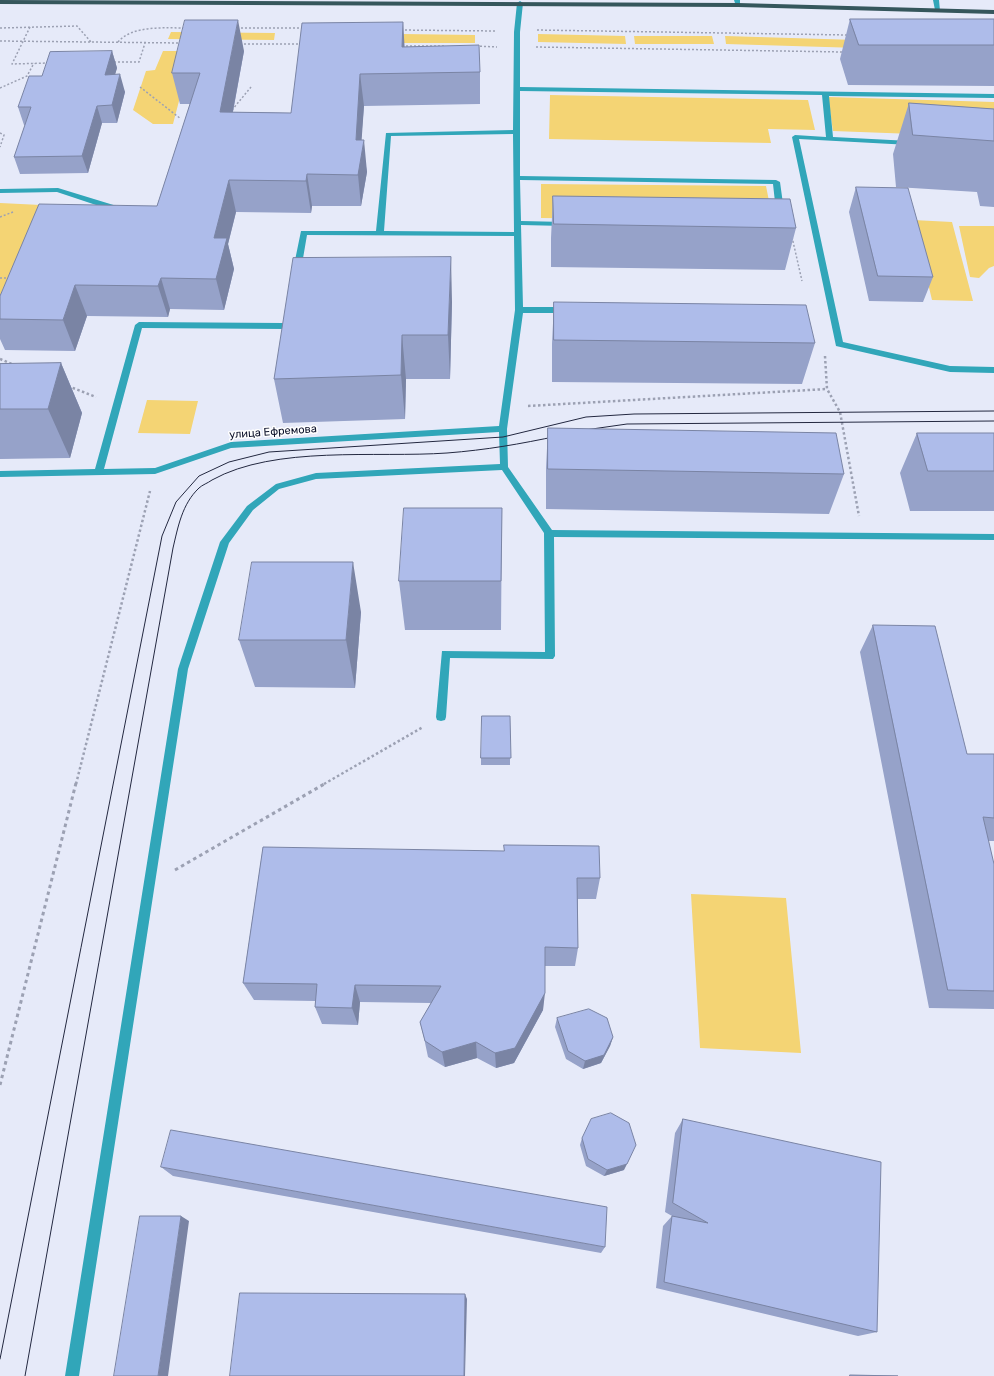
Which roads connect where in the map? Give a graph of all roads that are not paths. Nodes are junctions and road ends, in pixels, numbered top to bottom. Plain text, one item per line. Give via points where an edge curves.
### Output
1 (936, 0) edge
2 (82, 1) edge
3 (293, 1) edge
4 (0, 2) edge
5 (555, 2) edge
6 (737, 2) edge
7 (520, 3) junction
8 (938, 10) junction
9 (994, 12) edge
10 (517, 89) junction
11 (825, 93) junction
12 (994, 96) edge
13 (516, 132) junction
14 (830, 139) junction
15 (916, 143) edge
16 (517, 178) junction
17 (0, 191) edge
18 (120, 210) edge
19 (782, 218) edge
20 (572, 224) edge
21 (517, 229) junction
22 (380, 233) junction
23 (295, 280) edge
24 (519, 310) junction
25 (573, 310) edge
26 (289, 311) edge
27 (994, 370) edge
28 (503, 429) junction
29 (504, 467) junction
30 (99, 472) junction
31 (0, 474) edge
32 (550, 533) junction
33 (994, 537) edge
34 (441, 717) road end
35 (72, 1376) edge

1 - 8 street
2 - 3 main road
2 - 4 main road
3 - 7 main road
5 - 6 main road
5 - 7 main road
6 - 8 main road
7 - 10 street
8 - 9 main road
10 - 11 street
10 - 13 street
11 - 12 street
11 - 14 street
13 - 16 street
13 - 22 street via 388,134
14 - 15 street
14 - 27 street via 795,137 839,344 950,369
16 - 19 street via 776,182
16 - 21 street
17 - 18 street via 58,190
20 - 21 street
21 - 22 street
21 - 24 street
22 - 23 street via 304,233
24 - 25 street
24 - 28 street
26 - 30 street via 286,326 139,325
28 - 29 street
28 - 30 street, улица Ефремова via 231,445 155,471
29 - 32 street
29 - 35 street via 316,476 276,487 250,508 225,542 183,669
30 - 31 street, улица Ефремова
32 - 33 street
32 - 34 street via 550,656 445,654

